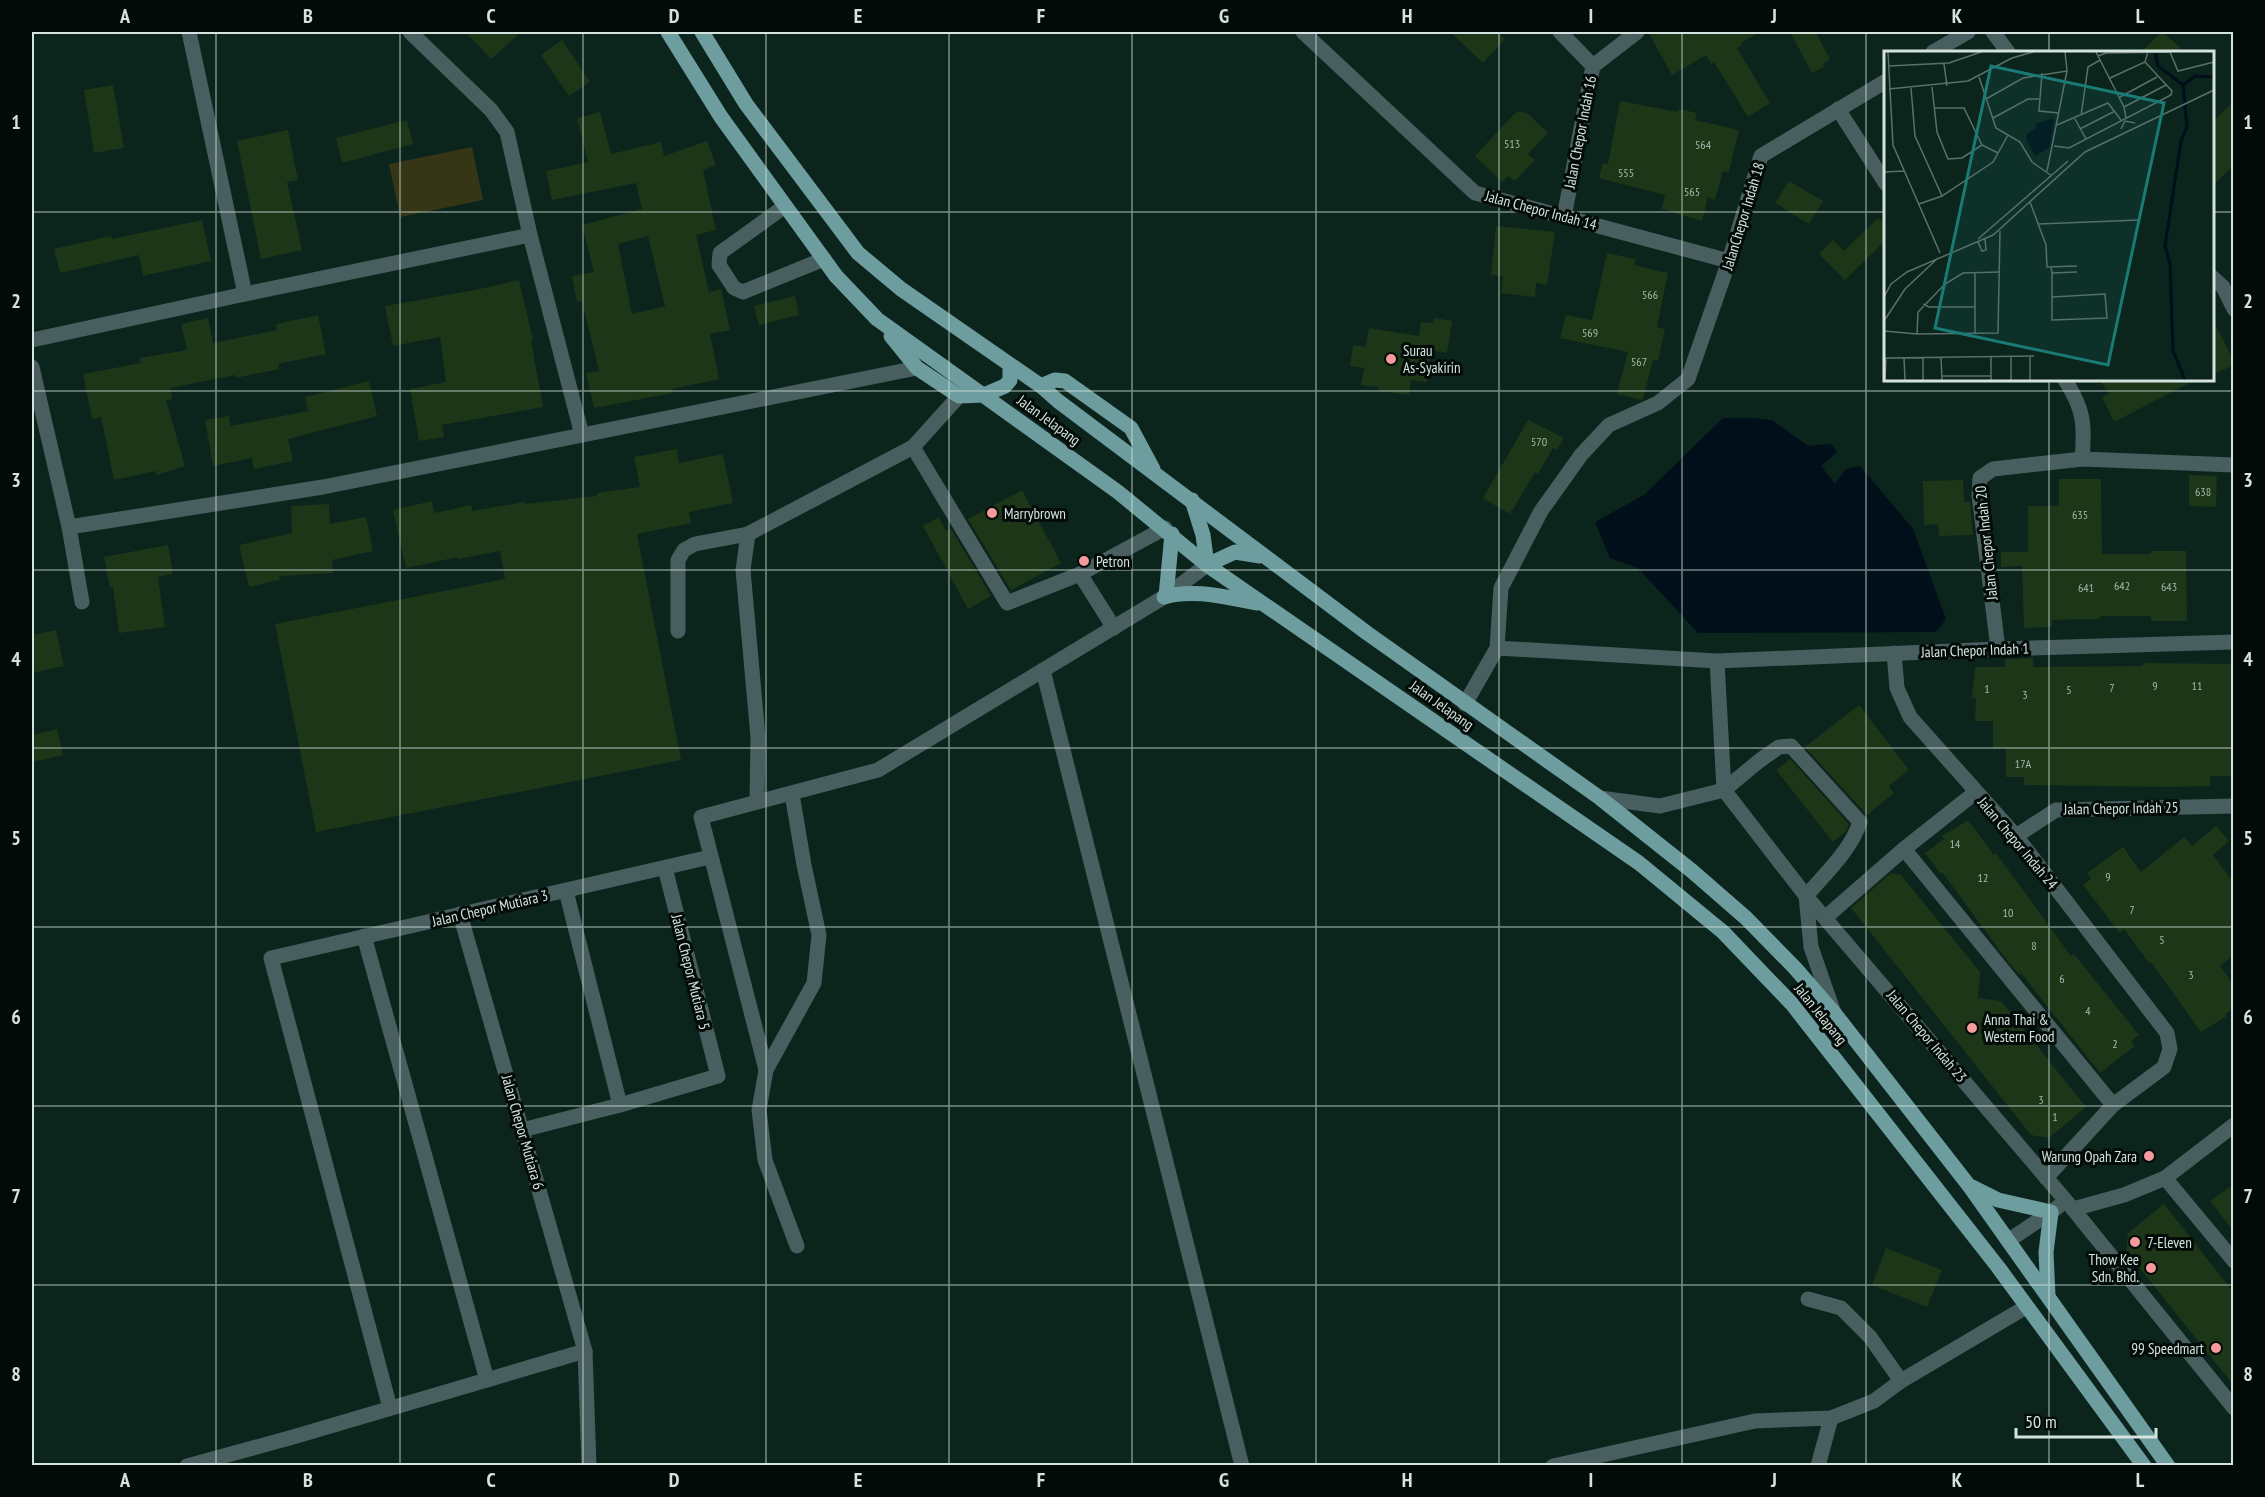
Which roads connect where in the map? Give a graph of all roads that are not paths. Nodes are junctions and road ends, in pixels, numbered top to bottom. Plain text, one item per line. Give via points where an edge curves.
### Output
1 (189, 32) edge
2 (410, 32) edge
3 (668, 32) edge
4 (702, 32) edge
5 (1303, 32) edge
6 (1560, 32) edge
7 (1637, 32) edge
8 (1968, 32) edge
9 (1993, 32) edge
10 (1935, 51) edge
11 (2007, 51) edge
12 (1593, 66) junction
13 (1884, 82) edge
14 (1838, 109) junction
15 (1884, 181) edge
16 (785, 206) junction
17 (1564, 217) junction
18 (530, 235) junction
19 (824, 259) junction
20 (1729, 261) junction
21 (2214, 279) edge
22 (245, 294) junction
23 (2234, 309) edge
24 (877, 319) junction
25 (32, 340) edge
26 (1010, 366) junction
27 (32, 367) edge
28 (917, 368) junction
29 (2066, 381) edge
30 (1041, 386) junction
31 (984, 395) junction
32 (959, 396) junction
33 (582, 435) junction
34 (913, 447) junction
35 (2082, 459) junction
36 (2234, 465) edge
37 (1154, 472) junction
38 (1191, 500) junction
39 (69, 527) junction
40 (1169, 531) junction
41 (748, 534) junction
42 (1266, 557) junction
43 (1207, 564) junction
44 (1080, 574) junction
45 (1165, 597) junction
46 (82, 602) dead end
47 (1264, 604) junction
48 (1114, 628) junction
49 (678, 631) dead end
50 (2234, 642) edge
51 (1497, 648) junction
52 (1998, 649) junction
53 (1894, 653) junction
54 (1717, 661) junction
55 (1043, 670) junction
56 (1465, 704) junction
57 (1724, 790) junction
58 (1976, 792) junction
59 (792, 794) junction
60 (1600, 798) junction
61 (757, 802) junction
62 (2234, 806) edge
63 (2016, 836) junction
64 (1904, 849) junction
65 (710, 857) junction
66 (665, 868) junction
67 (567, 891) junction
68 (1806, 896) junction
69 (460, 914) junction
70 (1826, 917) junction
71 (364, 936) junction
72 (1835, 1014) junction
73 (766, 1070) junction
74 (620, 1105) junction
75 (2113, 1105) junction
76 (2234, 1125) edge
77 (522, 1130) junction
78 (2046, 1178) junction
79 (2165, 1178) junction
80 (1970, 1187) junction
81 (2069, 1206) junction
82 (2051, 1212) junction
83 (1977, 1240) junction
84 (2008, 1241) junction
85 (797, 1246) dead end
86 (2234, 1261) edge
87 (1998, 1267) junction
88 (1808, 1299) dead end
89 (2048, 1299) junction
90 (2026, 1307) junction
91 (585, 1351) junction
92 (487, 1380) junction
93 (1901, 1381) junction
94 (390, 1408) junction
95 (2234, 1408) edge
96 (1831, 1418) junction
97 (188, 1466) edge
98 (589, 1466) edge
99 (1242, 1466) edge
100 (1553, 1466) edge
101 (1818, 1466) edge
102 (2144, 1466) edge
103 (2168, 1466) edge

1 - 22 street
2 - 18 street via 491,110 507,132
3 - 16 main road, Jalan Jelapang via 721,117
4 - 26 main road, Jalan Jelapang via 746,104 858,253 901,290
5 - 17 street, Jalan Chepor Indah 14 via 1475,193
6 - 12 street
7 - 12 street, Jalan Chepor Indah 16
8 - 10 street
9 - 11 street
12 - 17 street, Jalan Chepor Indah 16
13 - 14 street, JalanChepor Indah 18
14 - 15 street
14 - 20 street, JalanChepor Indah 18 via 1761,156
16 - 19 main road, Jalan Jelapang
16 - 19 street via 720,253 719,264 734,288 743,292
17 - 20 street, Jalan Chepor Indah 14
18 - 22 street
18 - 33 street
19 - 24 main road, Jalan Jelapang
20 - 51 street, JalanChepor Indah 18 via 1688,379 1658,403 1609,425 1581,455 1541,511 1501,588
21 - 23 street
22 - 25 street
24 - 28 main road
24 - 31 main road, Jalan Jelapang
26 - 30 main road, Jalan Jelapang
26 - 31 main road via 1010,380 1005,387
27 - 39 street
28 - 32 main road
28 - 33 street
29 - 35 street via 2076,397 2085,428
30 - 37 main road, Jalan Jelapang
30 - 37 main road via 1055,380 1065,381 1131,428
31 - 32 main road
31 - 40 main road, Jalan Jelapang
32 - 34 street
33 - 39 street via 323,487
34 - 41 street
34 - 44 street via 1007,603
35 - 36 street, Jalan Chepor Indah 20
35 - 52 street, Jalan Chepor Indah 20 via 1994,469 1980,478
37 - 38 main road, Jalan Jelapang
38 - 42 main road, Jalan Jelapang
38 - 43 main road via 1203,535
39 - 46 street
40 - 43 main road, Jalan Jelapang
40 - 44 street
40 - 45 main road
41 - 49 street via 695,543 684,550 678,560
41 - 61 street via 743,570 758,737
42 - 43 main road via 1235,552
42 - 56 main road, Jalan Jelapang
43 - 45 street
43 - 47 main road, Jalan Jelapang
44 - 48 street
45 - 47 main road via 1177,593 1206,595
45 - 48 street
47 - 83 main road, Jalan Jelapang via 1639,862 1723,932 1792,1004
48 - 55 street
50 - 52 street, Jalan Chepor Indah 1
51 - 54 street, Jalan Chepor Indah 1
51 - 56 street
52 - 53 street, Jalan Chepor Indah 1
53 - 54 street, Jalan Chepor Indah 1
53 - 58 street, Jalan Chepor Indah 24 via 1897,688 1910,717
54 - 57 street
55 - 59 street via 878,770
55 - 99 street
56 - 60 main road, Jalan Jelapang
57 - 60 street via 1660,807
57 - 68 street, Jalan Chepor Indah 23
57 - 68 street via 1779,747 1791,746 1860,822 1857,832
58 - 63 street, Jalan Chepor Indah 24
58 - 64 street
59 - 61 street
59 - 73 street via 819,934 814,983
60 - 72 main road, Jalan Jelapang via 1746,918
61 - 65 street via 701,817
62 - 63 street, Jalan Chepor Indah 25 via 2056,810
63 - 75 street, Jalan Chepor Indah 24 via 2167,1033 2170,1048 2164,1067
64 - 70 street
64 - 75 street
65 - 66 street, Jalan Chepor Mutiara 3
65 - 73 street
66 - 67 street, Jalan Chepor Mutiara 3
66 - 74 street, Jalan Chepor Mutiara 5 via 718,1076
67 - 69 street, Jalan Chepor Mutiara 3
67 - 74 street
68 - 70 street, Jalan Chepor Indah 23
68 - 72 street via 1810,947
69 - 71 street, Jalan Chepor Mutiara 3
69 - 77 street, Jalan Chepor Mutiara 6
70 - 78 street, Jalan Chepor Indah 23
71 - 92 street
71 - 94 street, Jalan Chepor Mutiara 3 via 271,958
72 - 80 main road, Jalan Jelapang
73 - 85 street via 759,1110 765,1160
74 - 77 street
75 - 78 street
76 - 79 street
77 - 91 street, Jalan Chepor Mutiara 6
78 - 81 street, Jalan Chepor Indah 23
79 - 81 street via 2124,1195
79 - 86 street
80 - 82 main road via 1998,1200
80 - 84 main road, Jalan Jelapang
81 - 82 street
81 - 95 street, Jalan Chepor Indah 23
82 - 84 street
82 - 89 main road via 2046,1252
83 - 84 main road
83 - 87 main road, Jalan Jelapang
84 - 87 main road
84 - 89 main road, Jalan Jelapang
87 - 90 main road, Jalan Jelapang
88 - 93 street via 1841,1308 1870,1337
89 - 103 main road, Jalan Jelapang
90 - 93 street
90 - 102 main road, Jalan Jelapang
91 - 92 street
91 - 98 street, Jalan Chepor Mutiara 6
92 - 94 street
93 - 96 street via 1874,1401
94 - 97 street
96 - 100 street via 1755,1421
96 - 101 street

